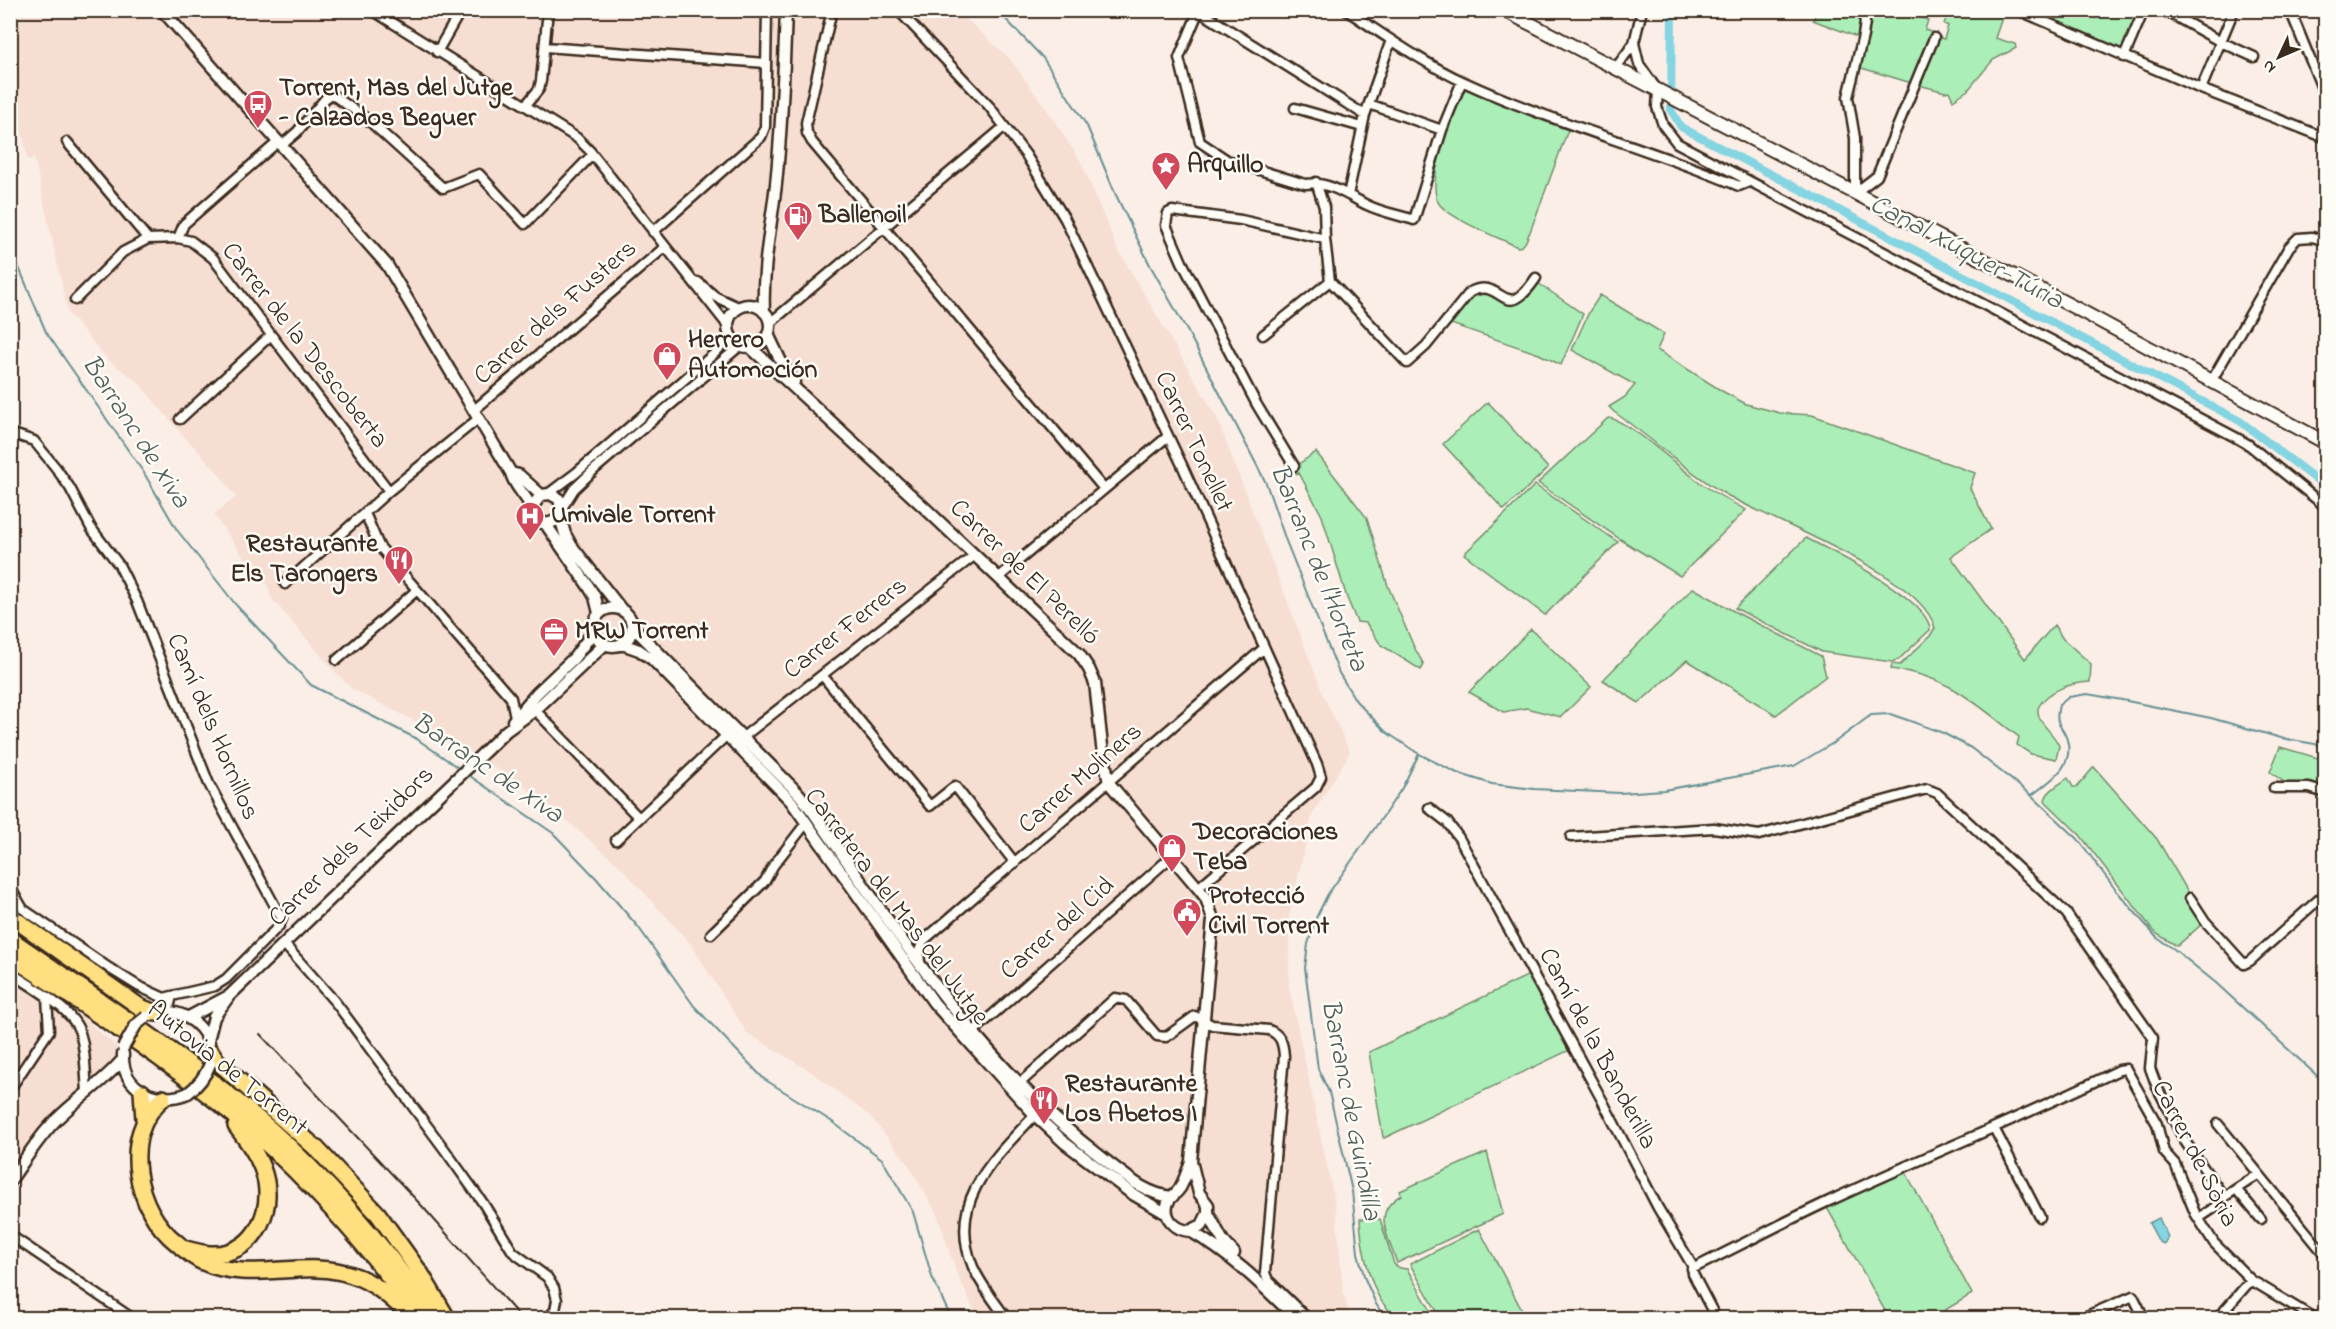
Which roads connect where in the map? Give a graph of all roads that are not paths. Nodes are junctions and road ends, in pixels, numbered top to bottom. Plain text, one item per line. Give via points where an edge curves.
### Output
1 (162, 10) edge
2 (372, 10) edge
3 (461, 10) edge
4 (548, 10) edge
5 (767, 10) edge
6 (786, 10) edge
7 (832, 10) edge
8 (898, 10) edge
9 (1346, 10) edge
10 (1504, 10) edge
11 (1642, 10) edge
12 (1862, 10) edge
13 (2018, 10) edge
14 (2144, 10) edge
15 (2164, 10) edge
16 (2234, 10) edge
17 (2290, 10) edge
18 (1199, 11) edge
19 (1934, 39) dead end
20 (1391, 40) junction
21 (2221, 42) junction
22 (1634, 43) junction
23 (545, 47) junction
24 (437, 52) junction
25 (2124, 57) junction
26 (2254, 57) dead end
27 (766, 63) junction
28 (1616, 69) junction
29 (1462, 81) junction
30 (2201, 89) junction
31 (1660, 92) junction
32 (2325, 98) edge
33 (1369, 104) junction
34 (525, 106) junction
35 (1295, 108) dead end
36 (1365, 115) junction
37 (1004, 127) junction
38 (1362, 127) junction
39 (1442, 130) junction
40 (2325, 138) edge
41 (67, 142) dead end
42 (281, 143) junction
43 (592, 154) junction
44 (1317, 182) junction
45 (1749, 182) junction
46 (1855, 193) junction
47 (1348, 195) junction
48 (885, 228) junction
49 (653, 231) junction
50 (178, 238) junction
51 (148, 239) junction
52 (1325, 239) junction
53 (2325, 241) edge
54 (665, 247) junction
55 (688, 274) junction
56 (1536, 279) dead end
57 (762, 281) junction
58 (1330, 281) junction
59 (75, 300) dead end
60 (742, 307) junction
61 (764, 312) junction
62 (769, 329) junction
63 (730, 331) junction
64 (271, 335) junction
65 (1263, 335) dead end
66 (746, 346) junction
67 (2211, 380) junction
68 (802, 392) junction
69 (476, 415) junction
70 (180, 419) dead end
71 (10, 433) edge
72 (1167, 436) junction
73 (2325, 443) edge
74 (1294, 466) dead end
75 (511, 473) junction
76 (1104, 489) junction
77 (389, 492) junction
78 (545, 495) junction
79 (532, 507) junction
80 (2325, 507) edge
81 (561, 512) junction
82 (364, 513) junction
83 (545, 524) junction
84 (975, 555) junction
85 (999, 577) junction
86 (285, 585) dead end
87 (417, 590) junction
88 (621, 609) junction
89 (599, 613) junction
90 (632, 626) junction
91 (594, 631) junction
92 (622, 644) junction
93 (604, 645) junction
94 (1264, 648) junction
95 (337, 660) dead end
96 (822, 675) junction
97 (537, 693) junction
98 (511, 698) junction
99 (535, 710) junction
100 (515, 717) junction
101 (506, 731) junction
102 (727, 735) junction
103 (743, 737) junction
104 (1109, 783) junction
105 (2274, 788) dead end
106 (2325, 793) edge
107 (1429, 808) dead end
108 (639, 818) junction
109 (807, 822) junction
110 (1571, 837) dead end
111 (616, 840) dead end
112 (1171, 857) junction
113 (1015, 862) junction
114 (10, 887) edge
115 (1198, 888) junction
116 (2325, 894) edge
117 (2190, 898) dead end
118 (10, 916) edge
119 (711, 934) dead end
120 (901, 938) junction
121 (10, 939) edge
122 (923, 940) junction
123 (284, 944) junction
124 (10, 956) edge
125 (920, 966) junction
126 (10, 972) edge
127 (172, 996) junction
128 (230, 996) junction
129 (46, 998) junction
130 (157, 1014) junction
131 (189, 1017) junction
132 (1203, 1020) junction
133 (973, 1032) junction
134 (209, 1052) junction
135 (123, 1053) junction
136 (104, 1079) junction
137 (1020, 1083) junction
138 (137, 1087) junction
139 (11, 1089) edge
140 (87, 1091) junction
141 (163, 1098) junction
142 (1035, 1115) junction
143 (144, 1119) junction
144 (2218, 1124) dead end
145 (1994, 1128) junction
146 (1191, 1161) junction
147 (2259, 1174) junction
148 (10, 1181) edge
149 (2236, 1189) junction
150 (1199, 1192) junction
151 (1175, 1194) junction
152 (2224, 1197) junction
153 (1208, 1213) junction
154 (1167, 1214) junction
155 (2040, 1217) dead end
156 (2199, 1218) junction
157 (2261, 1220) dead end
158 (1190, 1231) junction
159 (10, 1235) edge
160 (182, 1248) junction
161 (2325, 1256) edge
162 (1692, 1269) junction
163 (1246, 1270) junction
164 (2251, 1280) junction
165 (2225, 1310) junction
166 (132, 1318) edge
167 (412, 1318) edge
168 (419, 1318) edge
169 (435, 1318) edge
170 (447, 1318) edge
171 (548, 1318) edge
172 (1006, 1318) edge
173 (1296, 1318) edge
174 (1307, 1318) edge
175 (1716, 1318) edge
176 (2082, 1318) edge
177 (2144, 1318) edge
178 (2218, 1318) edge
179 (2238, 1318) edge
180 (2314, 1318) edge

1 - 42 street
2 - 24 street
3 - 24 street
4 - 23 street
5 - 27 street
6 - 57 street via 776,186
7 - 48 street via 807,133
8 - 37 street, Carrer Tonellet
9 - 20 street
10 - 28 main road
11 - 22 street
12 - 46 street via 1863,36 1848,97 1855,138
13 - 25 street
14 - 25 street
15 - 21 street
16 - 21 street
17 - 32 street
18 - 36 street
18 - 44 street via 1179,58 1200,142 1227,159 1264,172 1305,184
19 - 46 street via 1877,176
20 - 29 street
20 - 33 street
21 - 26 street
21 - 30 street
22 - 28 street
22 - 31 street via 1639,64
23 - 27 street
23 - 34 street via 539,89
24 - 34 street
25 - 30 street
27 - 49 street via 765,127 761,137
28 - 31 main road
29 - 39 street
29 - 45 street via 1739,186
30 - 40 street
31 - 45 street via 1657,107 1672,138
31 - 46 main road
33 - 36 street
33 - 39 street
34 - 43 street via 577,138
35 - 38 street
36 - 38 street
37 - 48 street
37 - 72 street, Carrer Tonellet via 1065,219
38 - 47 street
39 - 47 street via 1414,220
41 - 51 street
42 - 43 street via 297,132 330,93 376,126 443,188 479,174 525,224
42 - 50 street via 184,224
42 - 69 street via 387,265
43 - 49 street
44 - 47 street
44 - 52 street via 1324,207
45 - 80 street via 2235,437
46 - 67 main road
48 - 62 street
48 - 76 street
49 - 54 street
50 - 51 street
50 - 64 street, Carrer de la Descoberta via 200,246 213,258
51 - 59 street via 123,252
52 - 58 street
52 - 74 street via 1241,220 1172,211 1166,225 1257,405
53 - 67 street via 2298,238 2289,247
54 - 55 street
54 - 69 street, Carrer dels Fusters
55 - 60 street via 716,297
55 - 63 street
56 - 58 street via 1517,300 1477,288 1470,292 1407,363
57 - 60 street
57 - 61 street
58 - 65 street
60 - 61 street
60 - 63 street via 731,316
61 - 62 street
62 - 66 street via 761,343
62 - 68 street, Carrer de El Perelló via 783,366
63 - 66 street
63 - 78 street via 715,353
64 - 70 street
64 - 77 street, Carrer de la Descoberta
66 - 68 street, Carrer de El Perelló
66 - 81 street via 595,469 574,489
67 - 73 main road
68 - 84 street, Carrer de El Perelló
69 - 75 street
69 - 77 street, Carrer dels Fusters
71 - 127 street, Camí dels Hornillos via 34,441 70,488 91,528 119,565 209,784 282,919 226,979 215,986
72 - 76 street
72 - 94 street, Carrer Tonellet
75 - 78 street
75 - 79 street
76 - 85 street
77 - 82 street, Carrer dels Fusters
78 - 79 street
78 - 81 street via 559,499
79 - 83 street via 535,517
81 - 83 street via 552,523
81 - 88 street via 562,528 571,545
82 - 86 street, Carrer dels Fusters
82 - 87 street via 380,546
83 - 89 street via 589,587
84 - 85 street, Carrer de El Perelló
84 - 96 street, Carrer Ferrers
85 - 104 street, Carrer de El Perelló via 1079,654 1089,669 1095,683
87 - 95 street
87 - 98 street
88 - 89 street
88 - 90 street
89 - 91 street
90 - 92 street via 630,636
90 - 103 street, Carretera del Mas del Jutge
91 - 93 street
91 - 97 street, Carrer dels Teixidors
92 - 93 street
92 - 102 street, Carretera del Mas del Jutge via 652,659
93 - 99 street, Carrer dels Teixidors
94 - 104 street, Carrer Moliners
94 - 115 street, Carrer Tonellet via 1321,777 1316,787
96 - 103 street, Carrer Ferrers
96 - 113 street via 930,806 955,786
97 - 98 street via 522,701
97 - 100 street, Carrer dels Teixidors
98 - 100 street
99 - 101 street, Carrer dels Teixidors
99 - 108 street
100 - 101 street, Carrer dels Teixidors
101 - 123 street, Carrer dels Teixidors
102 - 108 street
102 - 109 street, Carretera del Mas del Jutge
103 - 120 street, Carretera del Mas del Jutge via 813,812
104 - 112 street, Carrer de El Perelló
104 - 113 street, Carrer Moliners
105 - 106 street via 2308,788
107 - 162 street, Camí de la Banderilla via 1460,838
108 - 111 street
109 - 119 street via 765,881
109 - 142 street, Carretera del Mas del Jutge via 934,1003
110 - 152 street via 1714,828 1759,836 1927,789 1936,793 2066,913 2153,1038 2150,1068 2157,1087 2184,1140
112 - 115 street, Carrer de El Perelló
112 - 133 street, Carrer del Cid
113 - 122 street, Carrer Moliners
114 - 127 street via 23,909 109,968 164,998
115 - 132 street, Carrer de El Perelló via 1213,919
116 - 117 street via 2244,964
118 - 130 highway via 140,1007
120 - 122 street via 911,942
120 - 125 street, Carretera del Mas del Jutge
121 - 169 highway, Autovia de Torrent via 195,1068 252,1113 363,1226
122 - 125 street via 918,957
123 - 128 street, Carrer dels Teixidors
123 - 171 street via 336,1003 483,1203 513,1252 547,1277 557,1300
124 - 160 highway via 236,1126 257,1155 266,1183 266,1207 259,1228 243,1245 226,1253 205,1254
124 - 168 highway, Autovia de Torrent via 141,1045 242,1122 354,1234
125 - 133 street, Carretera del Mas del Jutge
126 - 129 street
127 - 130 street
128 - 131 street, Carrer dels Teixidors
128 - 134 street, Carrer dels Teixidors via 214,1017
129 - 139 street via 50,1032
129 - 140 street via 68,1014 78,1028
130 - 131 street
130 - 135 street, bridge via 136,1025
131 - 134 street via 200,1027
132 - 137 street via 1195,1016 1166,1037 1158,1036 1126,1000 1115,998
132 - 146 street, Carrer de El Perelló
132 - 174 street via 1212,1025 1269,1030 1283,1044 1264,1270 1268,1280
133 - 137 street, Carretera del Mas del Jutge
134 - 141 street, bridge via 206,1076 188,1093
134 - 170 highway via 317,1149 378,1214
135 - 136 street
135 - 138 street
136 - 138 street
136 - 140 street
137 - 151 street, Carretera del Mas del Jutge via 1071,1134 1142,1188 1157,1195
138 - 141 street
138 - 143 highway
140 - 148 street via 56,1120
141 - 143 highway
142 - 154 street, Carretera del Mas del Jutge via 1065,1143
142 - 172 street via 983,1175 967,1209 966,1248 974,1270
143 - 160 highway via 137,1155 142,1192 159,1226
144 - 147 street
145 - 155 street
145 - 156 street, Carrer de Sòria via 2127,1069 2157,1124 2164,1152 2175,1164
145 - 162 street via 1825,1203
146 - 150 street
146 - 151 street
147 - 149 street
147 - 161 street
149 - 152 street
149 - 157 street
150 - 151 street via 1185,1189
150 - 153 street via 1205,1198
151 - 154 street
152 - 156 street
153 - 158 street via 1202,1225
153 - 163 street
154 - 158 street via 1176,1227
156 - 164 street, Carrer de Sòria via 2214,1243
158 - 163 street
159 - 166 street
160 - 167 highway via 201,1262 228,1270 321,1268 353,1275 384,1292
162 - 175 street, Camí de la Banderilla
163 - 173 street
164 - 165 street
164 - 180 street, Carrer de Sòria
165 - 178 street
165 - 179 street
176 - 177 street via 2133,1296

